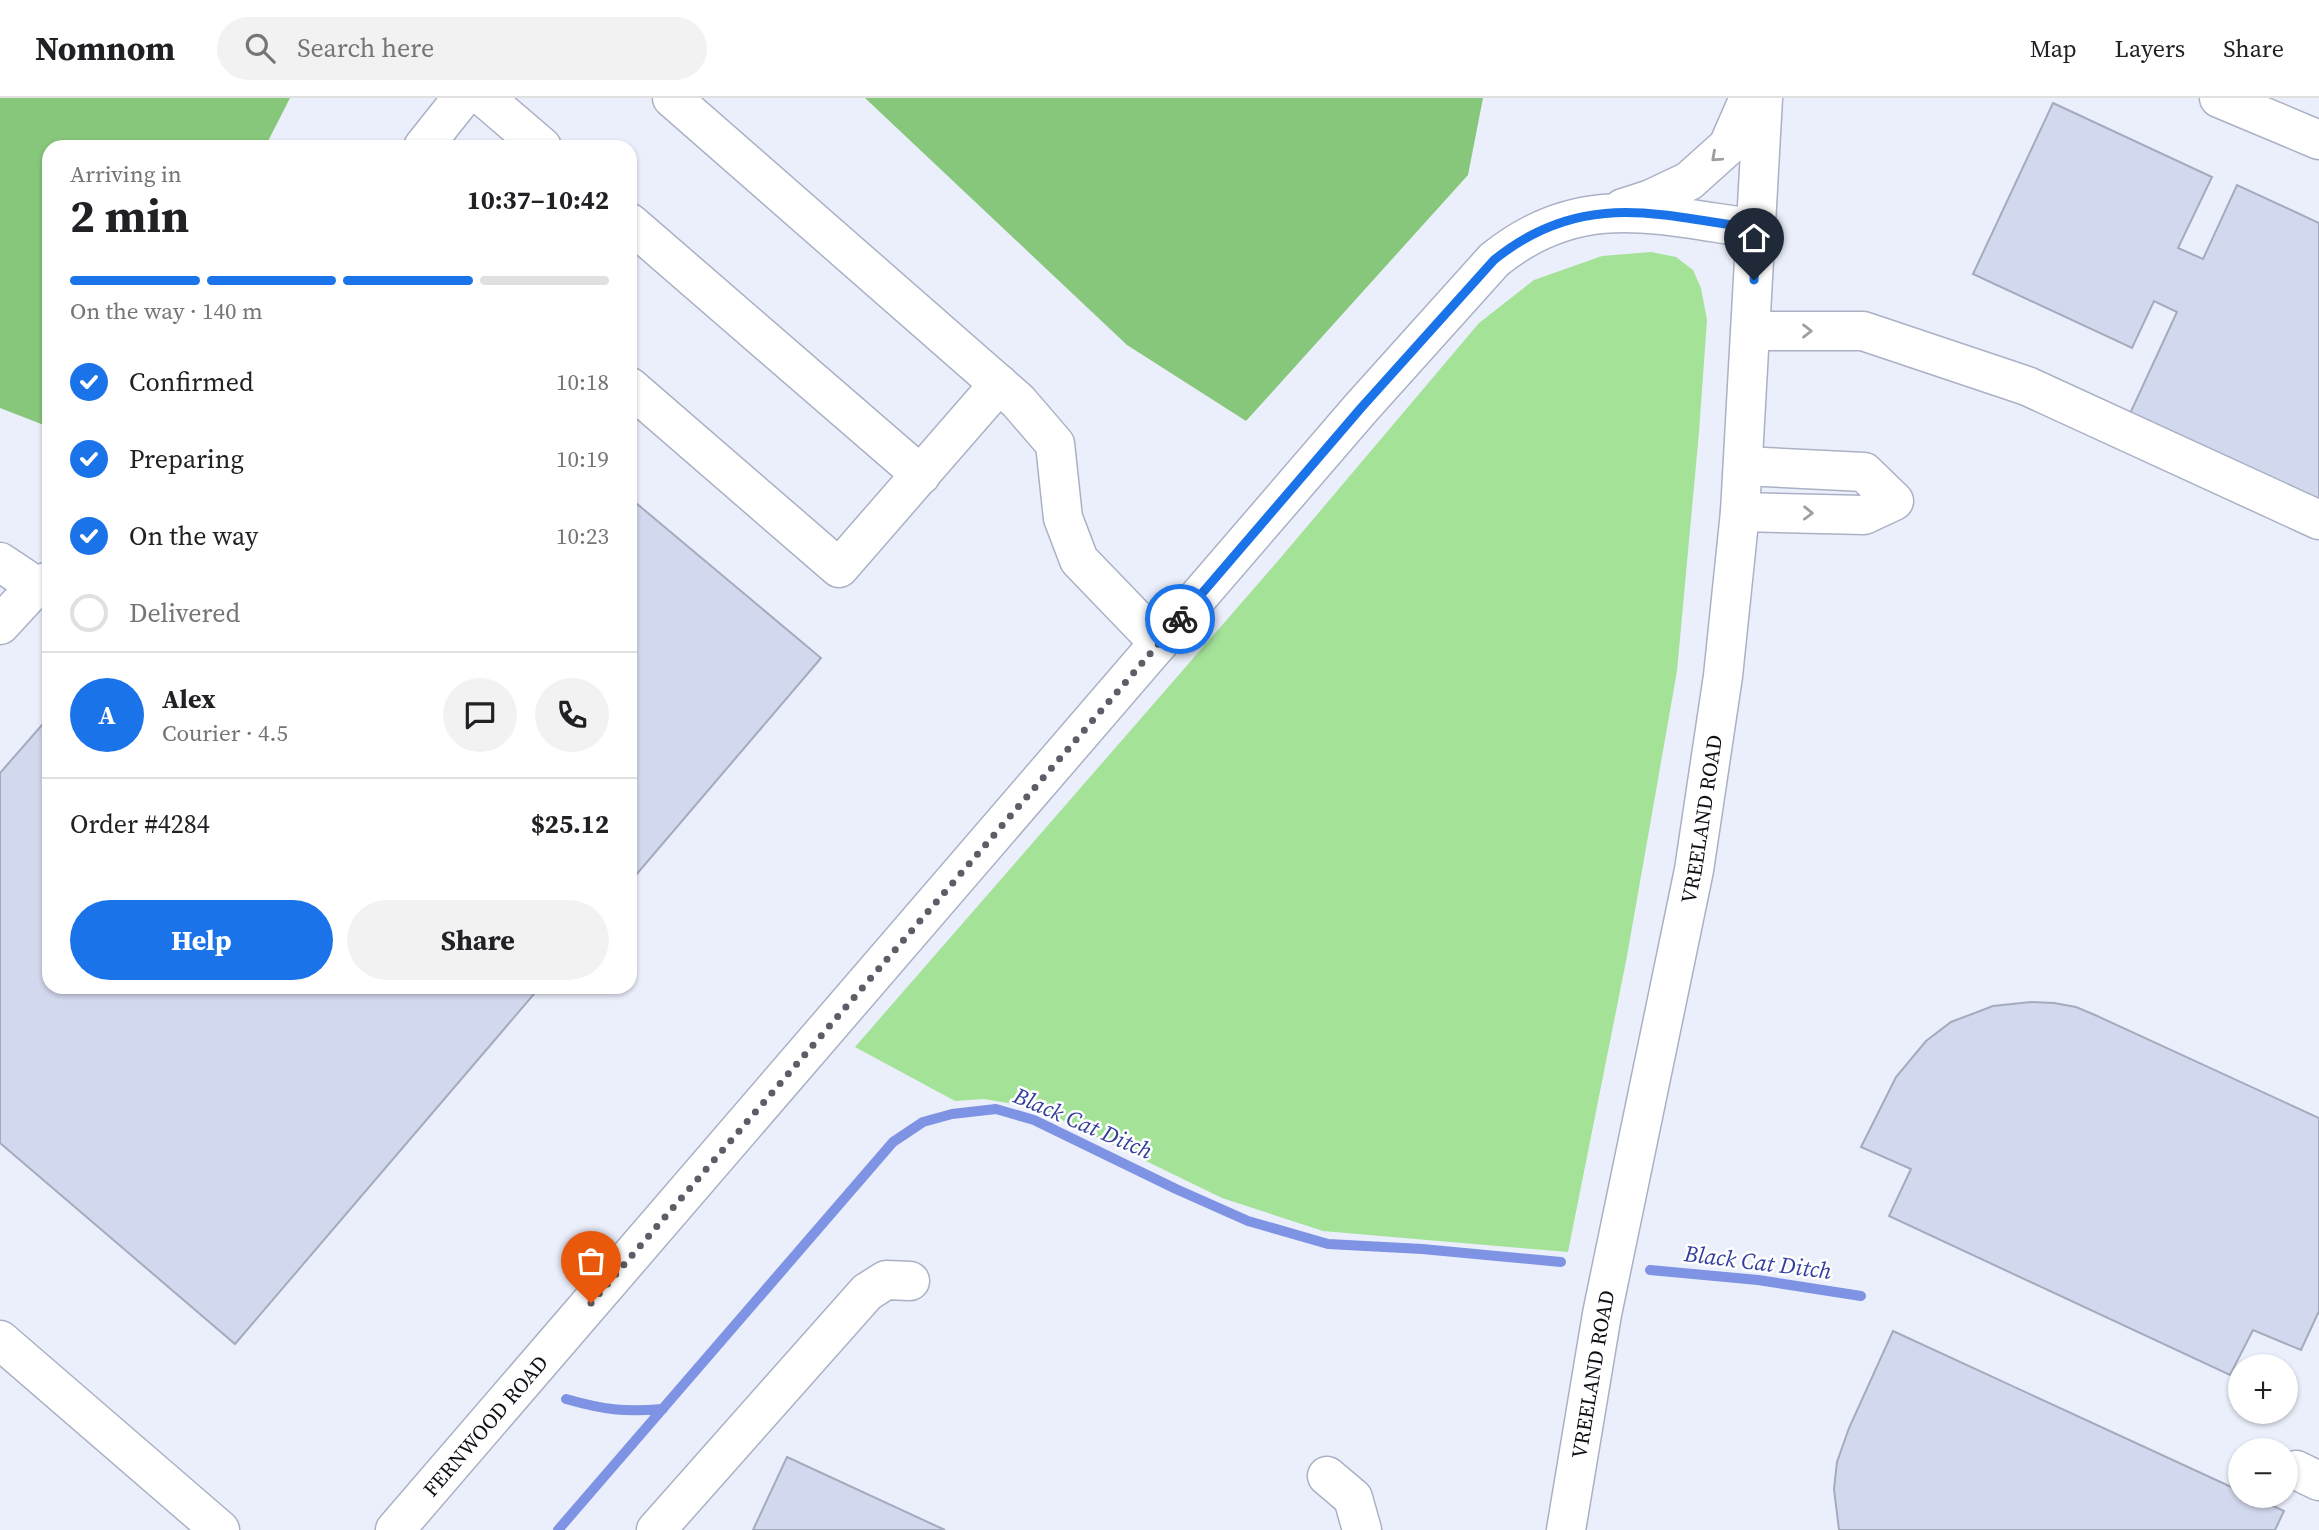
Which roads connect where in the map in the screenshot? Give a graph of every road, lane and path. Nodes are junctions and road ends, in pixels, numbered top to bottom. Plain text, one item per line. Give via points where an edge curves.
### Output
1 (463, 98) edge
2 (485, 98) edge
3 (672, 98) edge
4 (1749, 98) edge
5 (1763, 98) edge
6 (2219, 98) edge
7 (429, 140) edge
8 (534, 140) edge
9 (2319, 140) edge
10 (1611, 212) junction
11 (637, 229) edge
12 (1757, 229) junction
13 (1751, 331) junction
14 (999, 384) junction
15 (637, 393) edge
16 (1742, 466) junction
17 (920, 475) junction
18 (1740, 512) junction
19 (2319, 520) edge
20 (0, 562) edge
21 (42, 583) edge
22 (0, 625) edge
23 (1159, 643) junction
24 (910, 1281) dead end
25 (0, 1340) edge
26 (1327, 1476) dead end
27 (220, 1530) edge
28 (395, 1530) edge
29 (656, 1530) edge
30 (1362, 1530) edge
31 (1566, 1530) edge

1 - 7 street
2 - 8 street
3 - 14 street
4 -> 10 street via 1728,146 1689,181
5 - 12 street, VREELAND ROAD
6 - 9 street
10 - 12 street, FERNWOOD ROAD
10 - 23 street, FERNWOOD ROAD via 1536,231 1494,260
11 - 17 street
12 - 13 street, VREELAND ROAD
13 - 16 street, VREELAND ROAD
13 -> 19 street via 1863,331 2028,386
14 - 17 street
14 - 23 street via 1055,444 1063,518 1079,560
15 - 17 street via 839,568
16 - 18 street, VREELAND ROAD
18 -> 16 street via 1864,514 1894,501 1864,472
18 - 31 street, VREELAND ROAD via 1723,676 1694,870 1602,1314
20 - 21 street
21 - 22 street
23 - 28 street, FERNWOOD ROAD
24 - 29 street via 886,1280 867,1292
25 - 27 street
26 - 30 street via 1353,1498

